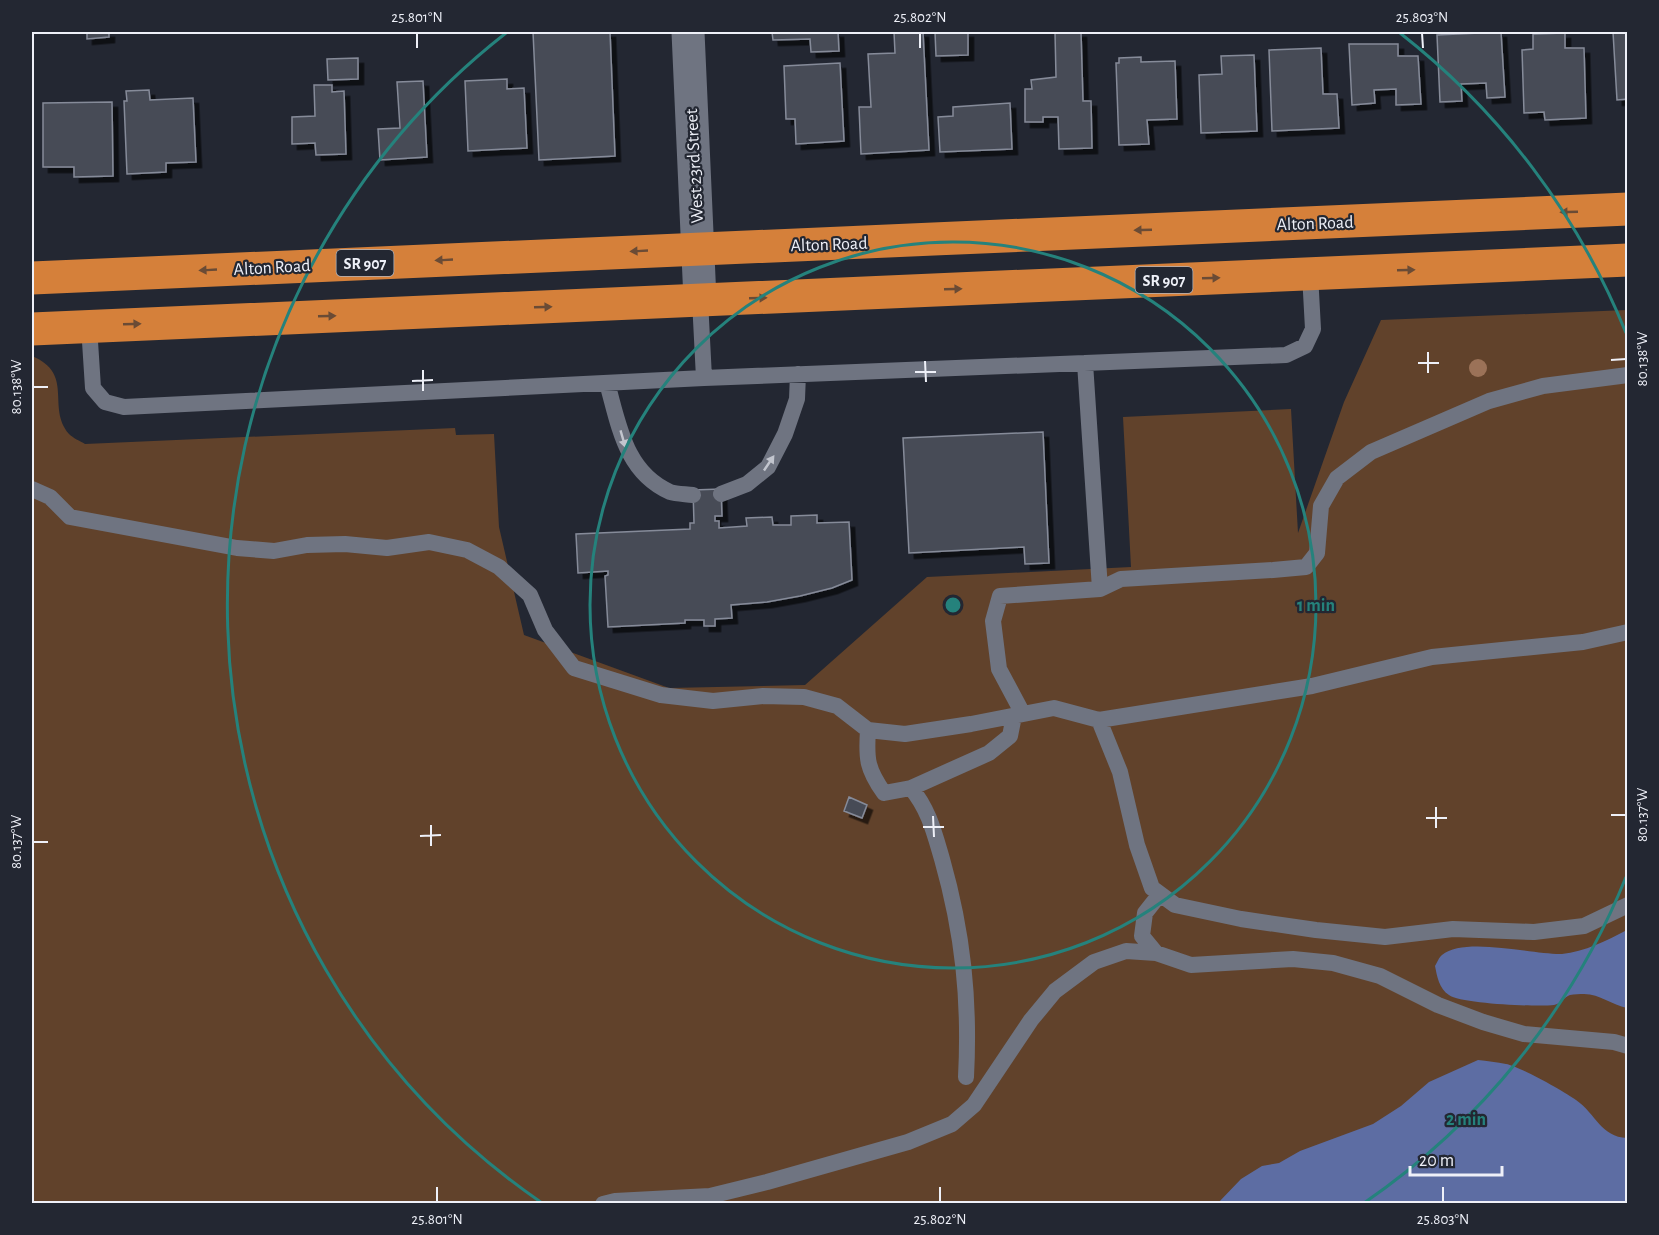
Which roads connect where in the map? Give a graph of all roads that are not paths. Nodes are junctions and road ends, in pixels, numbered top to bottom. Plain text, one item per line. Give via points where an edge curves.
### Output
1 (688, 32) edge
2 (1628, 209) edge
3 (698, 249) junction
4 (1628, 260) edge
5 (1310, 274) junction
6 (32, 278) edge
7 (700, 300) junction
8 (89, 326) junction
9 (32, 329) edge
10 (1085, 363) junction
11 (798, 374) junction
12 (1628, 375) edge
13 (704, 378) junction
14 (607, 383) junction
15 (32, 489) edge
16 (721, 494) dead end
17 (693, 495) dead end
18 (1100, 589) junction
19 (1628, 632) edge
20 (1019, 715) junction
21 (1100, 720) junction
22 (868, 730) junction
23 (911, 788) junction
24 (1160, 894) junction
25 (1628, 905) edge
26 (1156, 954) junction
27 (1628, 1046) edge
28 (966, 1077) dead end
29 (603, 1203) edge

1 - 3 street, West 23rd Street
2 -> 3 highway, Alton Road / SR 907
3 -> 6 highway, Alton Road / SR 907
3 - 7 street, West 23rd Street
5 -> 4 highway, SR 907
7 -> 5 highway, SR 907
5 - 10 lane via 1313,329 1305,346 1286,355
8 -> 7 highway, SR 907
7 - 13 lane
8 - 9 highway, SR 907
8 - 14 lane via 93,388 105,402 124,407
10 - 11 lane
10 - 18 lane
11 - 13 lane
16 -> 11 lane via 747,484 768,467 797,399
12 - 18 lane via 1543,386 1489,401 1371,452 1337,478 1326,497 1321,506 1317,553 1306,567 1121,579
13 - 14 lane
14 -> 17 lane via 625,448 649,480 672,493
15 - 22 lane via 50,497 70,517 237,548 274,551 307,544 387,548 429,542 467,550 500,567 530,595 545,630 574,668 661,695 714,701 763,696 804,698 837,706
18 - 20 lane via 1000,596 993,621 999,669
19 - 21 lane via 1583,642 1432,657 1312,686
20 - 21 lane via 1053,708
20 - 22 lane via 905,734
20 - 23 lane via 1010,736 989,753
21 - 24 lane via 1119,772 1137,846 1152,888
22 - 23 lane via 870,773 884,793
23 - 28 lane via 922,802 933,830 958,920 969,1029
24 - 25 lane via 1175,905 1241,919 1385,937 1453,929 1534,932 1584,926
24 - 26 lane via 1145,913 1142,936
26 - 27 lane via 1191,965 1293,959 1332,963 1380,976 1438,1005 1524,1034
26 - 29 lane via 1126,951 1094,962 1055,991 974,1105 952,1124 908,1142 710,1196

